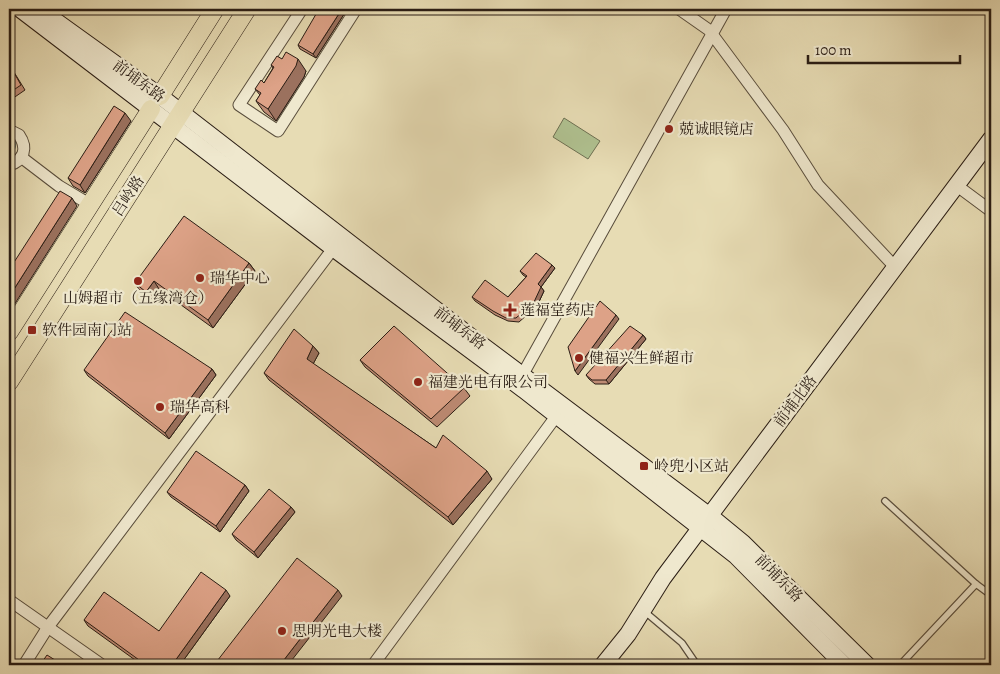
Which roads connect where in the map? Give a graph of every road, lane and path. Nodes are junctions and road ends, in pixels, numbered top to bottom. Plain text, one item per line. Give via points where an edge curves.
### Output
1 (20, 9) edge
2 (39, 9) edge
3 (215, 9) edge
4 (247, 9) edge
5 (302, 9) edge
6 (356, 9) edge
7 (679, 9) edge
8 (726, 9) edge
9 (712, 34) junction
10 (155, 102) junction
11 (177, 119) junction
12 (9, 130) edge
13 (991, 139) edge
14 (21, 157) junction
15 (9, 165) edge
16 (956, 185) junction
17 (90, 204) junction
18 (991, 212) edge
19 (337, 243) junction
20 (895, 267) junction
21 (9, 332) edge
22 (519, 380) junction
23 (9, 382) edge
24 (561, 411) junction
25 (885, 501) dead end
26 (706, 522) junction
27 (976, 584) junction
28 (991, 595) edge
29 (9, 600) edge
30 (643, 610) junction
31 (48, 627) junction
32 (24, 665) edge
33 (102, 665) edge
34 (373, 665) edge
35 (603, 665) edge
36 (697, 665) edge
37 (844, 665) edge
38 (867, 665) edge
39 (900, 665) edge

1 - 10 main road, 前埔东路
2 - 10 main road, 前埔东路
3 - 10 main road, 吕岭路
4 - 11 main road, 吕岭路
5 - 6 street via 239,105 278,132
7 - 9 street
8 - 9 street
9 - 20 street via 783,130 818,185
9 - 22 street
10 - 11 main road, 前埔东路
10 - 17 main road, 吕岭路
11 - 19 main road, 前埔东路
11 - 23 main road, 吕岭路
12 - 14 street via 23,140
13 - 16 main road, 前埔北路
14 - 15 street
14 - 17 street via 59,186
16 - 18 street
16 - 20 main road, 前埔北路
17 - 21 main road, 吕岭路
19 - 22 main road, 前埔东路
19 - 31 street
20 - 26 main road, 前埔北路
22 - 24 main road, 前埔东路
24 - 26 main road, 前埔东路
24 - 34 street
25 - 27 lane
26 - 30 main road, 前埔北路
26 - 37 main road, 前埔东路
26 - 38 main road, 前埔东路 via 744,543
27 - 28 lane
27 - 39 lane
29 - 31 street
30 - 35 main road, 前埔北路
30 - 36 lane via 682,643
31 - 32 street
31 - 33 street

